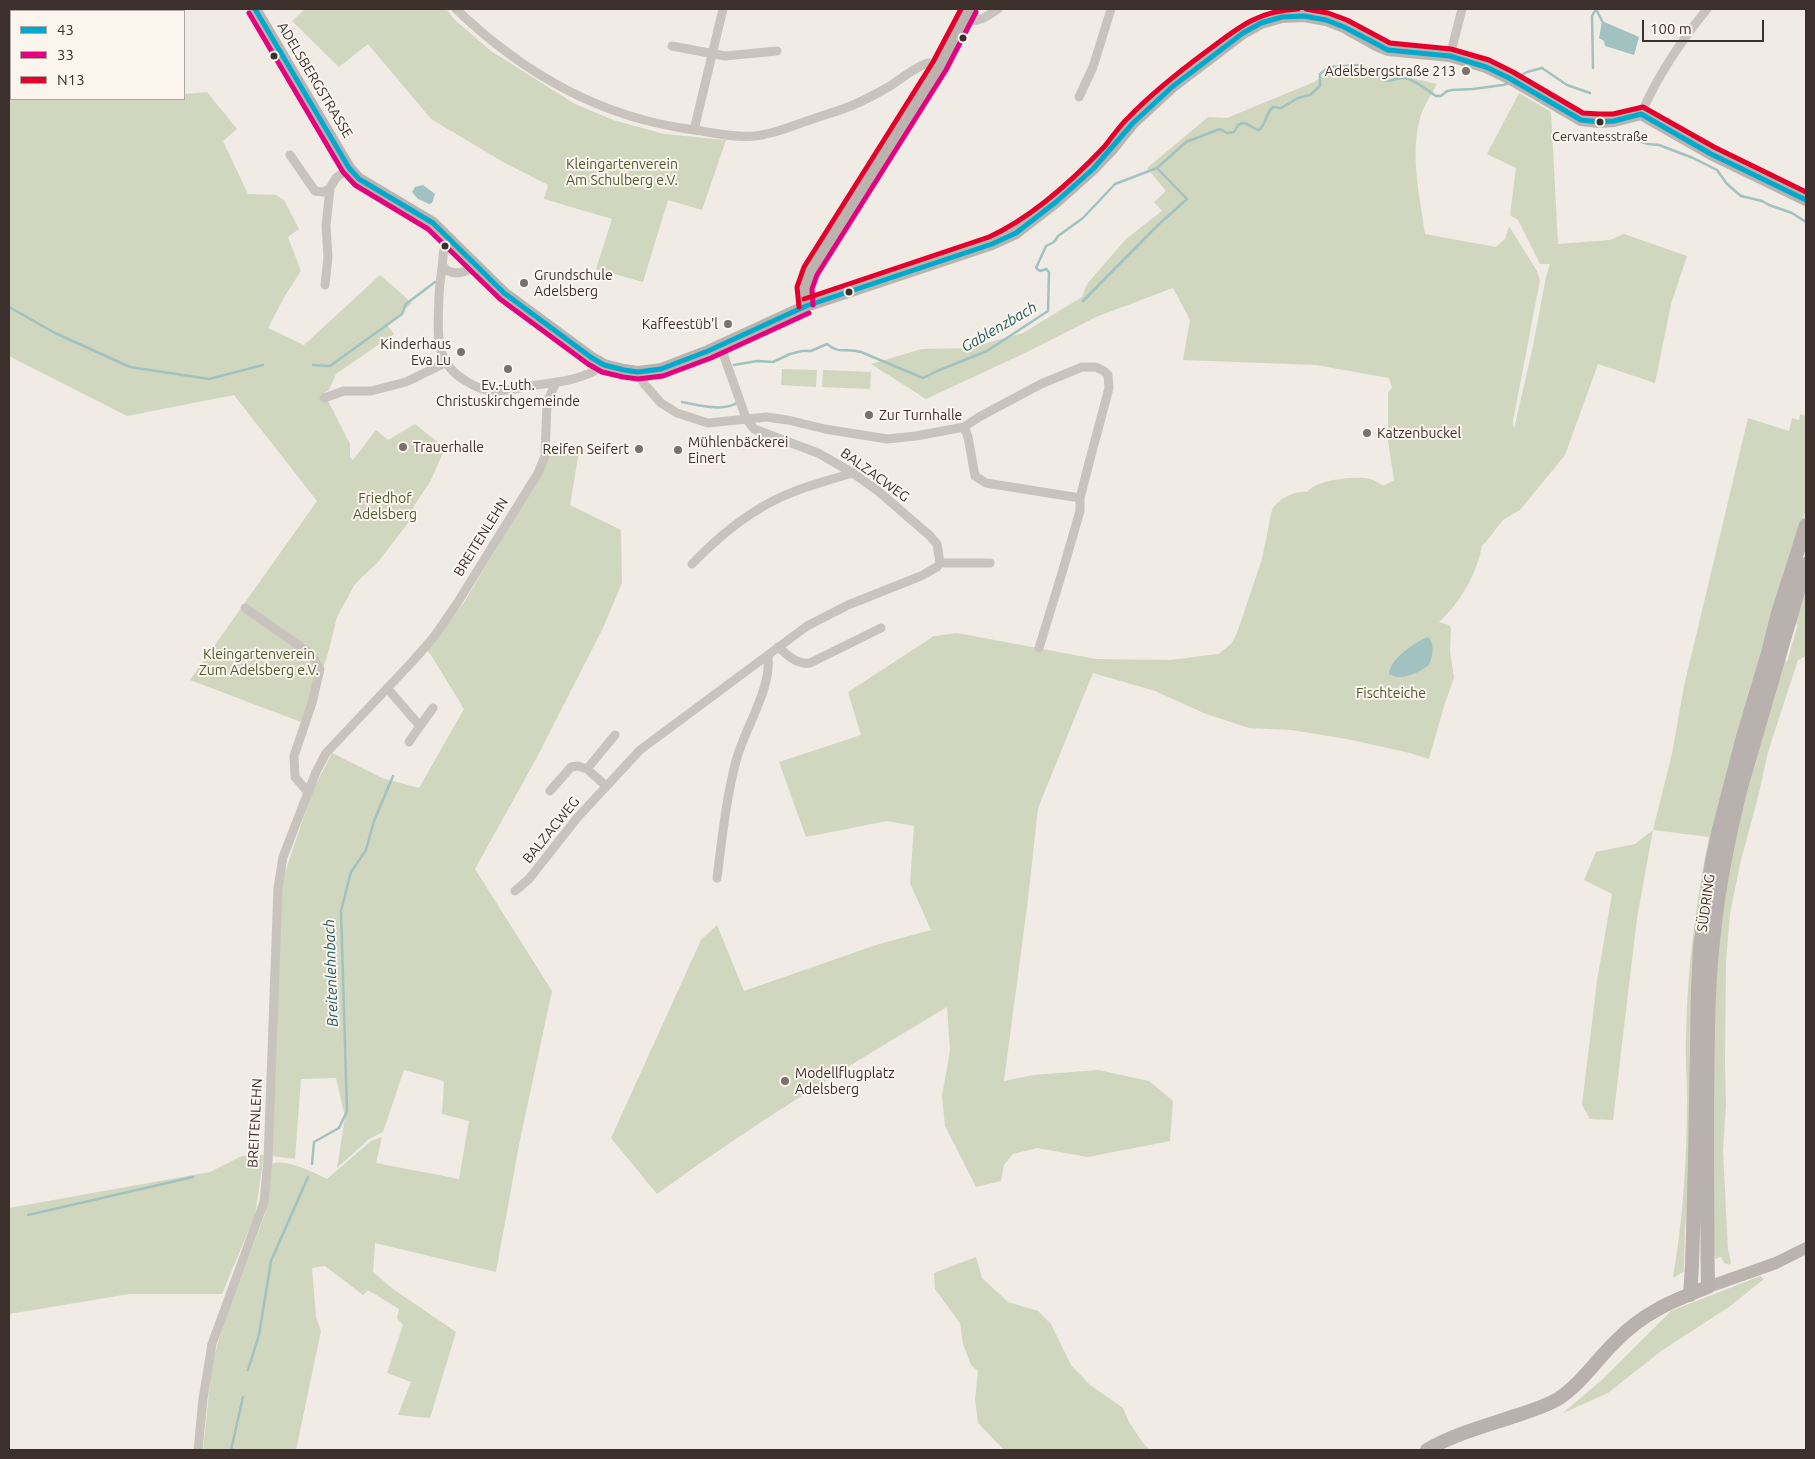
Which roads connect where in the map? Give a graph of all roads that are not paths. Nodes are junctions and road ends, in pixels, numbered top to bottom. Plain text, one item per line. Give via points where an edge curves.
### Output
1 (255, 9) edge
2 (456, 9) edge
3 (723, 9) edge
4 (998, 9) edge
5 (1111, 9) edge
6 (1462, 9) edge
7 (1707, 9) edge
8 (967, 14) edge
9 (672, 46) dead end
10 (778, 51) dead end
11 (712, 54) junction
12 (1450, 56) junction
13 (940, 66) junction
14 (1079, 98) dead end
15 (1640, 114) junction
16 (694, 130) junction
17 (290, 155) dead end
18 (349, 168) junction
19 (330, 188) junction
20 (1806, 200) edge
21 (448, 239) junction
22 (443, 266) junction
23 (477, 266) junction
24 (325, 285) dead end
25 (806, 306) junction
26 (720, 345) junction
27 (445, 363) junction
28 (604, 365) junction
29 (638, 372) junction
30 (556, 382) junction
31 (324, 398) dead end
32 (746, 418) junction
33 (964, 427) junction
34 (853, 472) junction
35 (1080, 498) junction
36 (1806, 525) edge
37 (940, 563) junction
38 (990, 563) dead end
39 (692, 564) dead end
40 (1806, 564) edge
41 (245, 608) dead end
42 (881, 628) dead end
43 (1780, 632) junction
44 (778, 647) junction
45 (1039, 648) dead end
46 (1774, 654) junction
47 (768, 656) junction
48 (387, 688) junction
49 (434, 708) dead end
50 (420, 726) junction
51 (614, 735) dead end
52 (410, 742) dead end
53 (587, 768) junction
54 (606, 786) junction
55 (550, 791) dead end
56 (308, 792) junction
57 (716, 878) dead end
58 (515, 891) dead end
59 (1806, 1248) edge
60 (1708, 1287) junction
61 (1690, 1295) junction
62 (198, 1450) edge
63 (1427, 1450) edge

1 - 18 street, ADELSBERGSTRASSE
2 - 16 street via 482,34 526,66 573,94 640,120
3 - 11 street
4 - 8 street via 972,22
5 - 14 street via 1093,67
6 - 12 street
7 - 15 street via 1680,44
8 - 13 street
9 - 11 street
10 - 11 street via 725,56
11 - 16 street
12 - 15 street, ADELSBERGSTRASSE via 1486,67 1581,120 1614,121
12 - 25 street, ADELSBERGSTRASSE via 1388,50 1344,27 1304,16 1282,16 1261,23 1172,87 1133,123 1093,169 1016,233
13 - 16 street via 930,63 922,66 888,88 852,105 770,133 753,136
13 - 25 street via 805,281
15 - 20 street via 1711,154
17 - 19 street via 315,191 324,192
18 - 19 street via 336,178
18 - 21 street, ADELSBERGSTRASSE via 359,179 433,223
19 - 24 street
21 - 22 street via 442,254
21 - 23 street, ADELSBERGSTRASSE
22 - 23 street via 447,271 456,273
22 - 27 street via 439,280 438,324
23 - 28 street, ADELSBERGSTRASSE via 504,293
25 - 26 street, ADELSBERGSTRASSE
26 - 29 street, ADELSBERGSTRASSE via 661,368
26 - 32 street
27 - 30 street via 461,378 488,390
27 - 31 street via 406,382
28 - 29 street, ADELSBERGSTRASSE
28 - 30 street via 589,374
29 - 32 street via 656,398 677,413 708,423
30 - 48 street, BREITENLEHN via 547,403 545,456 538,473 446,620 422,652
32 - 33 street via 788,420 887,438
32 - 34 street, BALZACWEG via 754,429 818,453
33 - 35 street via 976,478 986,483
33 - 35 street via 1057,377 1082,367 1102,369 1108,375 1110,388
34 - 37 street, BALZACWEG via 930,535 937,544
34 - 39 street via 792,493 757,510 725,533
35 - 45 street via 1080,511
36 - 43 main road, SÜDRING via 1778,614
37 - 38 street
37 - 44 street, BALZACWEG via 921,576 826,616
40 - 43 main road, SÜDRING via 1791,612
41 - 56 street via 311,654 320,669 294,756 295,777
42 - 44 street via 810,663 794,659
43 - 46 main road, SÜDRING
44 - 47 street, BALZACWEG
46 - 60 main road, SÜDRING via 1723,869 1710,972
46 - 61 main road, SÜDRING via 1743,737 1723,810 1705,907 1698,989
47 - 54 street, BALZACWEG via 640,750
47 - 57 street via 761,696 736,760
48 - 50 street
48 - 56 street, BREITENLEHN via 326,753
49 - 50 street
50 - 52 street
51 - 53 street
53 - 54 street
53 - 55 street, BALZACWEG via 571,767
54 - 58 street, BALZACWEG via 529,879
56 - 62 street, BREITENLEHN via 283,857 278,888 264,1202 212,1344
59 - 60 street via 1776,1264
60 - 61 main road
61 - 63 main road via 1639,1320 1570,1390 1557,1399 1460,1434

